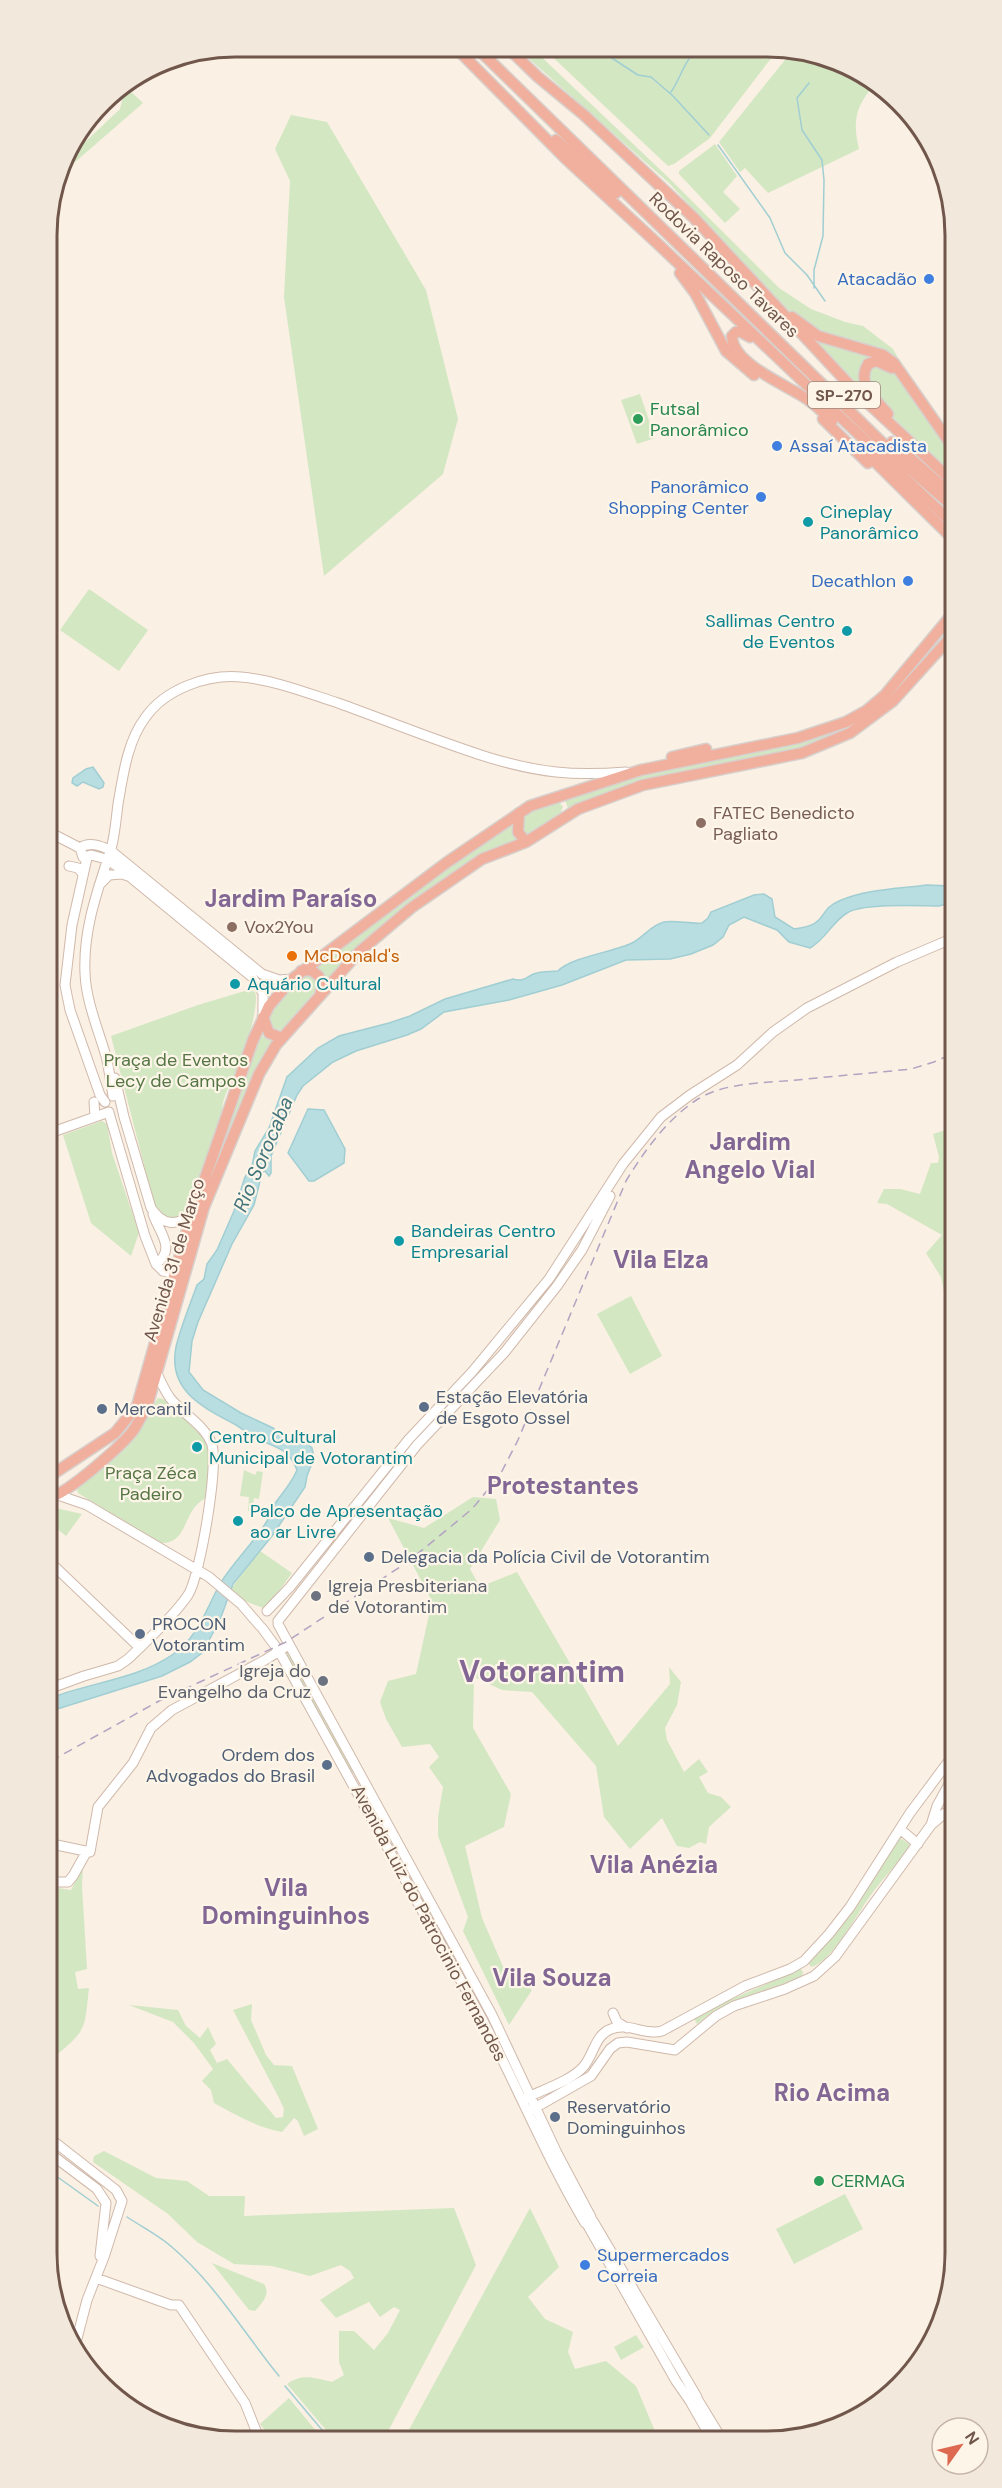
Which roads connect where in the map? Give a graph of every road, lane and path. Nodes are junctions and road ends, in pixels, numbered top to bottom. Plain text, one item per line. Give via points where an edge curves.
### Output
1 (464, 57) edge
2 (486, 57) edge
3 (496, 57) edge
4 (517, 57) edge
5 (509, 102) junction
6 (663, 229) junction
7 (658, 244) junction
8 (752, 281) junction
9 (807, 386) junction
10 (915, 392) junction
11 (945, 436) edge
12 (932, 464) junction
13 (945, 475) edge
14 (945, 490) edge
15 (905, 494) junction
16 (945, 500) edge
17 (945, 516) edge
18 (945, 531) edge
19 (945, 623) edge
20 (945, 643) edge
21 (819, 733) junction
22 (656, 767) junction
23 (637, 772) junction
24 (555, 797) junction
25 (519, 813) junction
26 (561, 819) junction
27 (113, 833) junction
28 (57, 835) edge
29 (526, 842) junction
30 (99, 845) junction
31 (84, 846) junction
32 (108, 854) junction
33 (89, 857) junction
34 (69, 866) dead end
35 (83, 874) junction
36 (130, 877) junction
37 (97, 889) junction
38 (945, 942) edge
39 (296, 975) junction
40 (320, 997) junction
41 (263, 1017) junction
42 (282, 1038) junction
43 (94, 1102) dead end
44 (112, 1106) junction
45 (93, 1117) junction
46 (57, 1130) edge
47 (632, 1152) junction
48 (157, 1220) junction
49 (183, 1225) junction
50 (145, 1236) junction
51 (195, 1237) junction
52 (156, 1264) junction
53 (178, 1274) junction
54 (157, 1374) junction
55 (151, 1393) junction
56 (140, 1398) junction
57 (171, 1399) junction
58 (72, 1461) junction
59 (57, 1472) edge
60 (75, 1482) junction
61 (57, 1493) edge
62 (57, 1496) edge
63 (332, 1534) junction
64 (340, 1541) junction
65 (201, 1556) junction
66 (57, 1569) edge
67 (198, 1571) junction
68 (210, 1578) junction
69 (239, 1603) junction
70 (266, 1612) junction
71 (278, 1622) junction
72 (261, 1627) junction
73 (287, 1643) junction
74 (140, 1648) junction
75 (279, 1651) junction
76 (57, 1686) edge
77 (945, 1766) edge
78 (945, 1791) edge
79 (923, 1797) junction
80 (937, 1806) junction
81 (945, 1813) dead end
82 (931, 1825) junction
83 (901, 1830) junction
84 (918, 1844) junction
85 (57, 1845) edge
86 (88, 1852) junction
87 (57, 1882) edge
88 (804, 1961) junction
89 (814, 1976) junction
90 (613, 2013) dead end
91 (686, 2018) junction
92 (627, 2028) junction
93 (659, 2032) junction
94 (696, 2034) junction
95 (654, 2047) junction
96 (561, 2080) junction
97 (567, 2091) junction
98 (527, 2098) junction
99 (532, 2109) junction
100 (57, 2145) edge
101 (57, 2158) edge
102 (101, 2185) junction
103 (97, 2273) junction
104 (78, 2335) edge
105 (694, 2400) junction
106 (256, 2431) edge
107 (708, 2431) edge
108 (716, 2431) edge

1 - 5 highway, SP-270
2 - 6 highway, Rodovia Raposo Tavares / SP-270
3 - 14 highway, Rodovia Raposo Tavares / SP-270
4 - 8 highway, SP-270 via 694,218
5 - 6 highway
5 - 7 highway, SP-270
6 - 16 highway, Rodovia Raposo Tavares / SP-270
7 - 9 highway, SP-270
7 - 15 highway via 695,293 726,351 760,380 815,412 896,490
8 - 10 highway via 818,336 883,355 894,363
8 - 12 highway, SP-270 via 857,393
9 - 15 highway via 749,337 741,332 732,336 735,348 751,365 816,405
9 - 17 highway, SP-270
10 - 11 highway
10 - 12 highway via 885,363 868,364 863,372 868,391
12 - 13 highway, SP-270
15 - 18 highway
19 - 21 highway via 885,695 866,711
20 - 26 highway, Avenida 31 de Março via 893,700 856,729 802,753 643,785 606,797
21 - 22 highway, Avenida 31 de Março
21 - 22 highway via 688,752
22 - 23 highway, Avenida 31 de Março
23 - 24 highway, Avenida 31 de Março
23 - 27 main road via 546,772 488,757 307,693 264,681 219,677 185,687 153,708 144,719 124,771
24 - 25 highway, Avenida 31 de Março
24 - 26 highway via 565,805
25 - 29 highway via 518,832
25 - 39 highway, Avenida 31 de Março
26 - 29 highway, Avenida 31 de Março
27 - 30 main road
27 - 32 main road
28 - 31 main road
29 - 40 highway, Avenida 31 de Março via 489,855 411,908 359,951
30 - 31 main road
30 - 32 main road
31 - 33 main road via 81,855
32 - 33 main road
32 - 36 main road
32 - 37 main road
32 - 39 main road via 262,974 279,981
33 - 35 main road
34 - 35 main road
35 - 44 main road via 66,971 70,1010 100,1095
36 - 37 main road via 109,874
36 - 41 main road via 252,977 263,993
37 - 44 main road via 86,945 85,975 92,1014 107,1059
38 - 47 main road via 807,1008 721,1077 671,1108
39 - 40 highway via 310,970 319,976
39 - 41 highway, Avenida 31 de Março
40 - 42 highway, Avenida 31 de Março
41 - 42 highway via 269,1033
41 - 49 highway, Avenida 31 de Março via 192,1214
42 - 51 highway, Avenida 31 de Março via 249,1098
43 - 45 main road
44 - 45 main road
44 - 48 main road
44 - 50 main road
45 - 46 main road
47 - 63 main road via 549,1279
47 - 64 main road via 582,1250 557,1286 504,1353 417,1445
48 - 49 main road
48 - 50 main road via 148,1225
48 - 52 main road via 167,1247
49 - 51 highway
49 - 53 highway, Avenida 31 de Março
50 - 52 main road
51 - 53 highway, Avenida 31 de Março
52 - 53 main road via 163,1271
53 - 54 highway, Avenida 31 de Março
53 - 56 highway, Avenida 31 de Março
54 - 55 highway, Avenida 31 de Março
54 - 57 main road
55 - 56 main road
55 - 57 main road
55 - 60 highway, Avenida 31 de Março via 134,1430
56 - 58 highway, Avenida 31 de Março via 116,1433
57 - 65 main road via 213,1444
58 - 59 highway, Avenida 31 de Março
58 - 60 highway via 77,1472
60 - 61 highway, Avenida 31 de Março
62 - 67 main road via 87,1505
63 - 64 main road
63 - 70 main road
64 - 71 main road
65 - 67 main road
65 - 68 main road
66 - 74 main road
67 - 68 main road
67 - 74 main road via 188,1595
68 - 69 main road
69 - 70 main road
69 - 72 main road, Avenida Luiz do Patrocinio Fernandes
70 - 71 main road via 273,1613
70 - 72 main road via 259,1620
71 - 72 main road via 271,1630
71 - 73 main road, Avenida Luiz do Patrocinio Fernandes
72 - 75 main road, Avenida Luiz do Patrocinio Fernandes
73 - 75 main road
73 - 98 main road, Avenida Luiz do Patrocinio Fernandes via 476,1985
74 - 76 main road via 118,1666
75 - 86 main road via 172,1710 151,1728 133,1764 98,1807
75 - 98 main road, Avenida Luiz do Patrocinio Fernandes
77 - 79 main road
78 - 80 main road
79 - 80 main road
79 - 83 main road
80 - 82 main road
81 - 82 main road
82 - 84 main road
83 - 84 main road
83 - 88 main road via 843,1916
84 - 89 main road via 835,1957
85 - 86 main road
86 - 87 main road via 68,1882
88 - 89 main road
88 - 91 main road via 745,1986
89 - 94 main road via 734,2006
90 - 92 main road
91 - 93 main road
91 - 94 main road
92 - 93 main road
92 - 96 main road via 610,2029 601,2035 582,2069
93 - 95 main road
94 - 95 main road via 675,2050
95 - 97 main road via 618,2043 591,2076
96 - 97 main road
96 - 98 main road
97 - 99 main road
98 - 99 main road, Avenida Luiz do Patrocinio Fernandes
99 - 105 main road, Avenida Luiz do Patrocinio Fernandes via 566,2190 589,2221
100 - 102 main road
101 - 102 main road
102 - 103 main road via 106,2203
102 - 103 main road via 116,2190 122,2201
103 - 104 main road
103 - 106 main road via 175,2307 226,2387 247,2411
105 - 107 main road, Avenida Luiz do Patrocinio Fernandes
105 - 108 main road, Avenida Luiz do Patrocinio Fernandes

